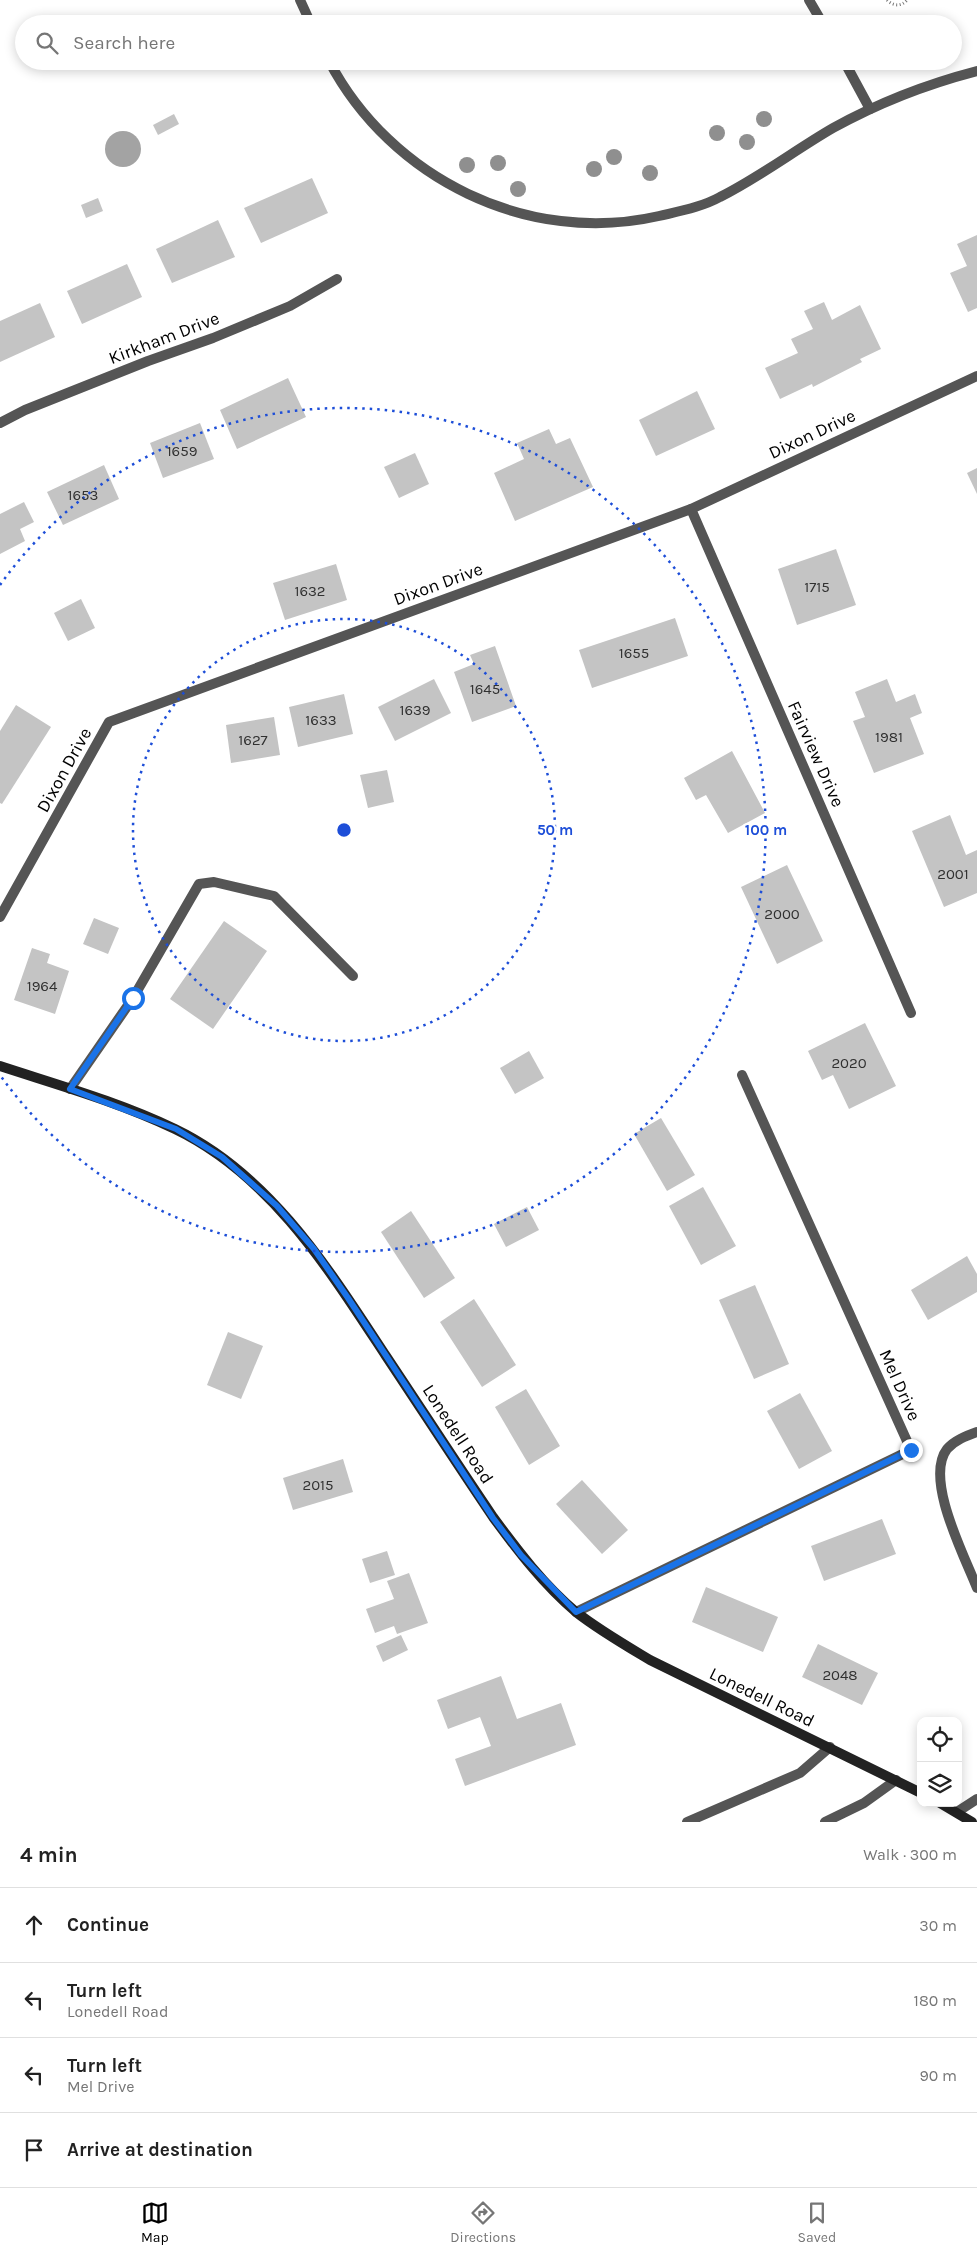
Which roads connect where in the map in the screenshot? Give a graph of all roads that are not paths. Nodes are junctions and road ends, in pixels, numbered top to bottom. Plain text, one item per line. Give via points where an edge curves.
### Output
1 (300, 0) edge
2 (809, 0) edge
3 (307, 15) edge
4 (818, 15) edge
5 (335, 70) edge
6 (849, 70) edge
7 (977, 71) edge
8 (870, 109) junction
9 (337, 279) dead end
10 (977, 376) edge
11 (0, 423) edge
12 (691, 508) junction
13 (0, 917) edge
14 (353, 976) dead end
15 (911, 1013) dead end
16 (0, 1066) edge
17 (742, 1074) dead end
18 (70, 1089) junction
19 (977, 1432) edge
20 (977, 1588) edge
21 (576, 1612) junction
22 (830, 1747) junction
23 (896, 1780) junction
24 (917, 1791) edge
25 (977, 1799) edge
26 (948, 1807) edge
27 (957, 1812) junction
28 (687, 1822) edge
29 (825, 1822) edge
30 (972, 1822) edge

1 - 3 street
2 - 4 street
5 - 8 street via 359,109 409,159 451,187 510,212 555,222 597,224 641,220 720,198
6 - 8 street
7 - 8 street via 918,89
9 - 11 street, Kirkham Drive via 290,306 25,410
10 - 12 street, Dixon Drive
12 - 13 street, Dixon Drive via 109,722
12 - 15 street, Fairview Drive
14 - 18 street via 274,896 214,882 199,884 133,998
16 - 18 street, Lonedell Road
17 - 21 street, Mel Drive via 911,1450
18 - 21 street, Lonedell Road via 176,1129 222,1157 277,1206 314,1249 348,1298 493,1518 521,1555
19 - 20 street via 960,1438 946,1450 939,1469 947,1511
21 - 22 street, Lonedell Road via 650,1660
22 - 23 street, Lonedell Road
22 - 28 street via 800,1773
23 - 24 street, Lonedell Road
23 - 29 street via 864,1803
25 - 27 street
26 - 27 street
27 - 30 street

